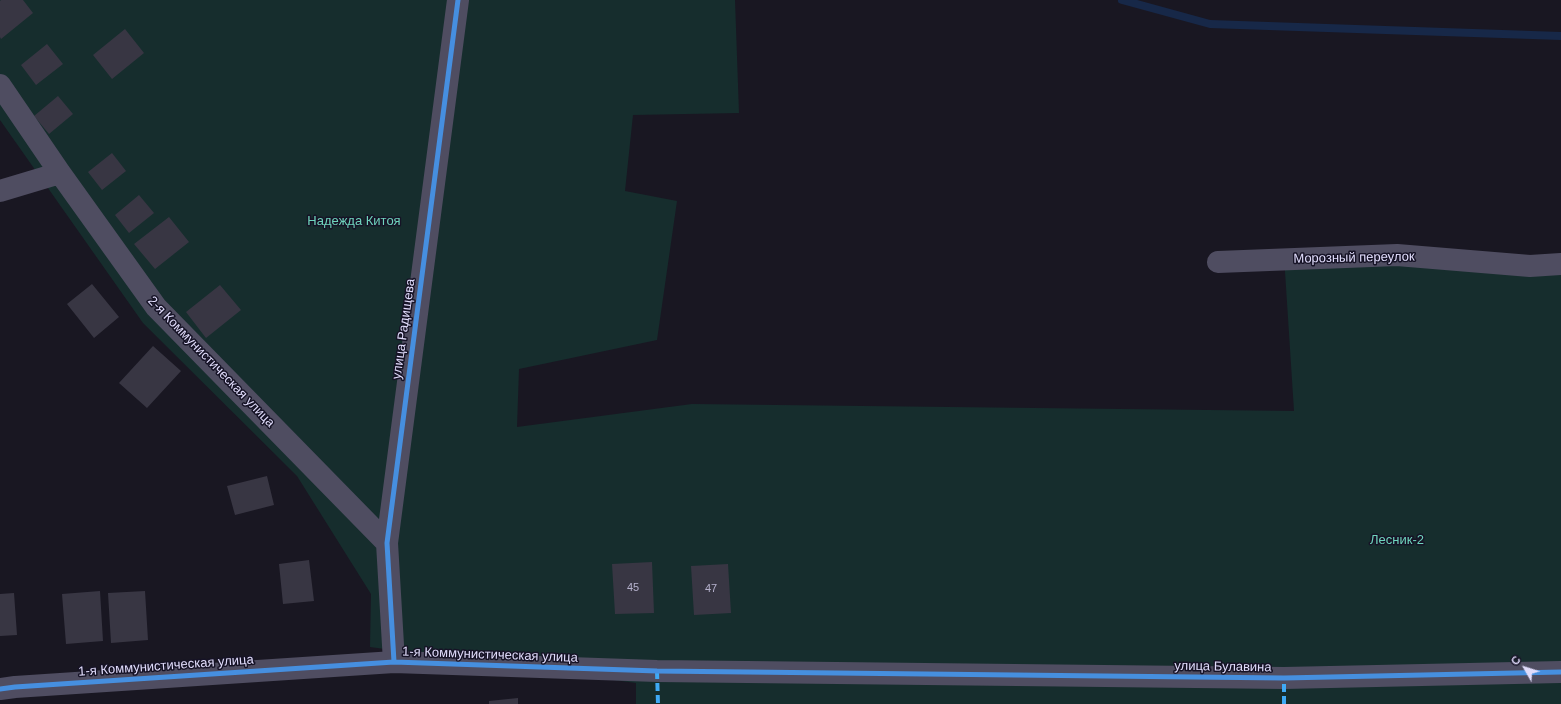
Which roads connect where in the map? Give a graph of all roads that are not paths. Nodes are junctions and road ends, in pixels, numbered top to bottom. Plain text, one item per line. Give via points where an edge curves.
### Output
1 (458, 0) edge
2 (0, 85) edge
3 (60, 173) junction
4 (0, 191) edge
5 (1218, 262) dead end
6 (1561, 264) edge
7 (387, 543) junction
8 (394, 662) junction
9 (1561, 672) edge
10 (885, 674) joint
11 (0, 689) edge

1 - 7 street, улица Радищева
2 - 3 street, 2-я Коммунистическая улица
3 - 4 street
3 - 7 street, 2-я Коммунистическая улица via 156,307
5 - 6 street, Морозный переулок via 1397,255 1530,266
7 - 8 street, улица Радищева
8 - 10 street, 1-я Коммунистическая улица via 657,671
8 - 11 street, 1-я Коммунистическая улица
9 - 10 street, улица Булавина via 1284,678

